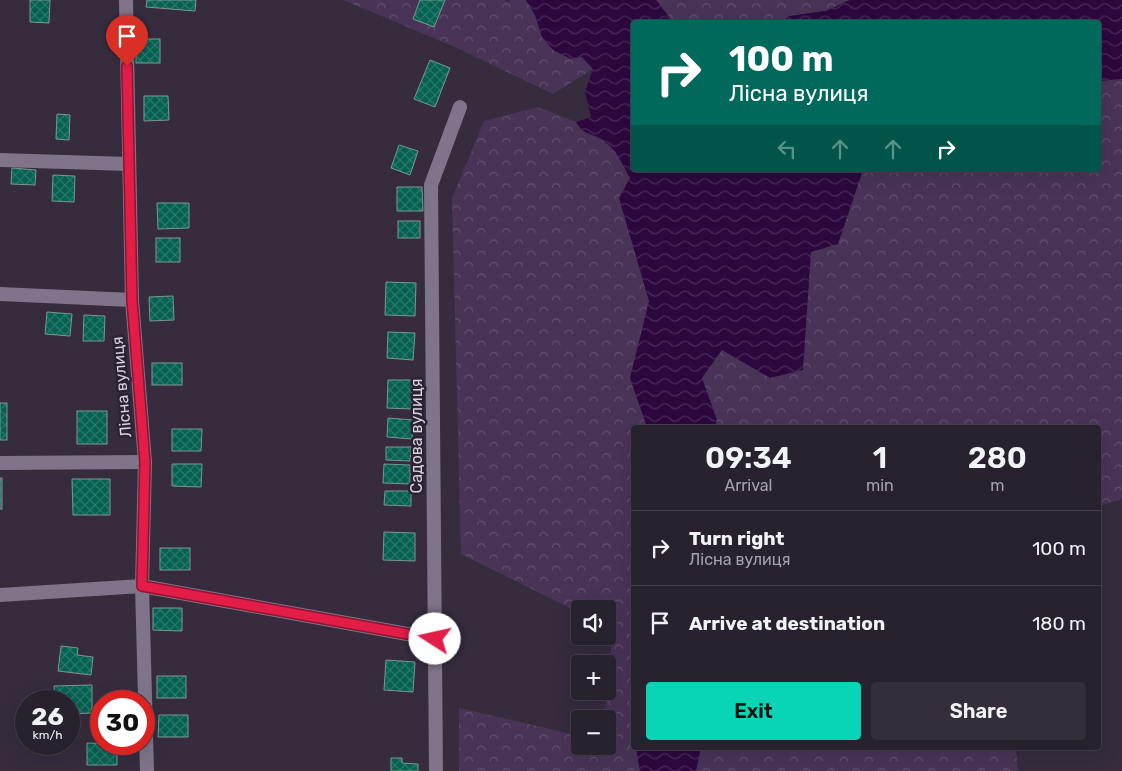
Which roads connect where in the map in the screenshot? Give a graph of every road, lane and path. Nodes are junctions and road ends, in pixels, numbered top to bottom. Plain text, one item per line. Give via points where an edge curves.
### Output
1 (126, 0) edge
2 (460, 107) dead end
3 (0, 160) edge
4 (129, 164) junction
5 (0, 294) edge
6 (132, 300) junction
7 (145, 462) junction
8 (0, 463) edge
9 (142, 586) junction
10 (0, 595) edge
11 (435, 639) junction
12 (147, 771) edge
13 (436, 771) edge

1 - 4 street, Лісна вулиця
2 - 11 street, Садова вулиця via 432,185
3 - 4 street
4 - 6 street, Лісна вулиця
5 - 6 street
6 - 7 street, Лісна вулиця
7 - 8 street
7 - 9 street, Лісна вулиця
9 - 10 street
9 - 11 street
9 - 12 street, Лісна вулиця
11 - 13 street, Садова вулиця

